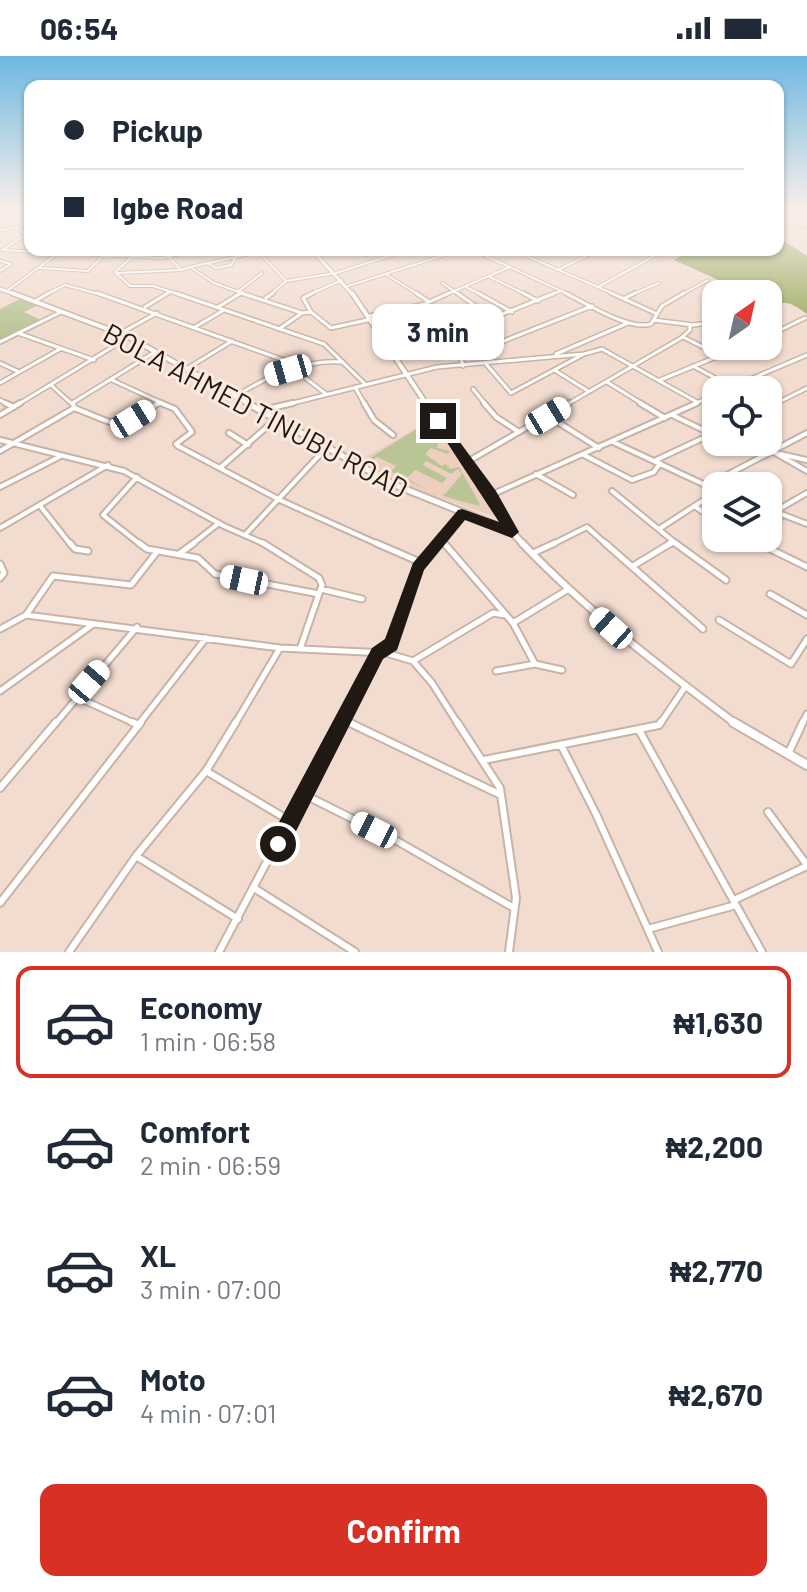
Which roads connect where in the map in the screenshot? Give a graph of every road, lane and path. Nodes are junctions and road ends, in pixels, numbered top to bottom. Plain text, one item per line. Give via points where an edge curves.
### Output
1 (1, 251) edge
2 (24, 252) edge
3 (55, 256) edge
4 (104, 256) edge
5 (118, 256) edge
6 (176, 256) edge
7 (233, 256) edge
8 (236, 256) edge
9 (263, 256) edge
10 (318, 256) edge
11 (389, 256) edge
12 (441, 256) edge
13 (486, 256) edge
14 (526, 256) edge
15 (586, 256) edge
16 (654, 256) edge
17 (132, 257) junction
18 (170, 258) junction
19 (0, 261) edge
20 (207, 263) junction
21 (190, 267) junction
22 (510, 267) junction
23 (39, 268) junction
24 (181, 270) junction
25 (558, 270) junction
26 (0, 271) edge
27 (160, 271) junction
28 (116, 273) junction
29 (262, 273) dead end
30 (336, 273) junction
31 (385, 274) junction
32 (490, 277) junction
33 (165, 280) dead end
34 (342, 280) junction
35 (286, 281) junction
36 (442, 283) dead end
37 (659, 283) dead end
38 (702, 283) edge
39 (348, 286) junction
40 (466, 287) junction
41 (598, 287) junction
42 (3, 291) edge
43 (455, 291) junction
44 (561, 291) junction
45 (170, 292) junction
46 (241, 292) junction
47 (265, 299) junction
48 (623, 299) junction
49 (37, 300) junction
50 (539, 301) junction
51 (429, 302) junction
52 (592, 306) junction
53 (218, 307) junction
54 (143, 308) junction
55 (224, 310) junction
56 (63, 311) junction
57 (311, 312) junction
58 (512, 312) junction
59 (157, 313) junction
60 (302, 313) junction
61 (655, 313) junction
62 (371, 318) junction
63 (805, 318) edge
64 (494, 319) junction
65 (653, 320) junction
66 (628, 323) junction
67 (702, 324) edge
68 (690, 325) junction
69 (195, 328) junction
70 (279, 329) junction
71 (782, 329) edge
72 (18, 333) junction
73 (121, 333) junction
74 (129, 337) junction
75 (683, 337) junction
76 (232, 341) junction
77 (0, 342) edge
78 (702, 346) edge
79 (60, 349) junction
80 (157, 351) junction
81 (392, 352) junction
82 (584, 354) junction
83 (807, 355) edge
84 (551, 356) junction
85 (94, 360) junction
86 (707, 360) edge
87 (343, 362) junction
88 (0, 363) edge
89 (486, 364) junction
90 (463, 366) junction
91 (632, 366) junction
92 (693, 366) junction
93 (295, 367) junction
94 (188, 368) junction
95 (556, 371) junction
96 (19, 372) junction
97 (405, 373) junction
98 (712, 376) edge
99 (758, 376) edge
100 (112, 380) junction
101 (660, 380) junction
102 (607, 382) junction
103 (0, 383) edge
104 (364, 384) junction
105 (52, 386) junction
106 (355, 387) junction
107 (807, 388) edge
108 (473, 389) dead end
109 (588, 391) junction
110 (326, 394) junction
111 (236, 396) junction
112 (0, 400) edge
113 (702, 400) edge
114 (782, 400) edge
115 (160, 401) junction
116 (697, 402) junction
117 (74, 405) junction
118 (14, 407) junction
119 (263, 410) junction
120 (0, 415) edge
121 (672, 415) junction
122 (548, 416) junction
123 (665, 418) junction
124 (276, 419) junction
125 (702, 428) edge
126 (519, 432) junction
127 (229, 433) dead end
128 (807, 433) edge
129 (393, 435) dead end
130 (0, 440) edge
131 (702, 440) edge
132 (613, 442) junction
133 (14, 443) junction
134 (248, 445) junction
135 (327, 447) junction
136 (599, 448) junction
137 (782, 448) edge
138 (0, 451) edge
139 (782, 454) edge
140 (584, 455) junction
141 (61, 456) junction
142 (763, 456) edge
143 (782, 456) edge
144 (807, 460) edge
145 (654, 461) junction
146 (467, 462) junction
147 (660, 463) junction
148 (108, 465) junction
149 (221, 467) junction
150 (807, 471) edge
151 (733, 472) edge
152 (536, 474) junction
153 (137, 477) junction
154 (702, 482) edge
155 (0, 487) edge
156 (612, 491) dead end
157 (807, 493) edge
158 (491, 495) junction
159 (573, 495) dead end
160 (279, 499) junction
161 (702, 502) edge
162 (782, 505) edge
163 (41, 507) junction
164 (696, 507) junction
165 (702, 511) edge
166 (462, 514) junction
167 (782, 514) edge
168 (219, 523) junction
169 (807, 524) edge
170 (0, 528) edge
171 (659, 529) junction
172 (512, 532) junction
173 (245, 535) junction
174 (442, 540) junction
175 (673, 541) junction
176 (194, 545) junction
177 (88, 551) dead end
178 (157, 552) junction
179 (777, 552) edge
180 (531, 554) junction
181 (176, 555) junction
182 (198, 558) junction
183 (422, 563) junction
184 (0, 564) edge
185 (633, 566) junction
186 (807, 567) edge
187 (0, 578) edge
188 (726, 580) dead end
189 (567, 590) junction
190 (320, 592) junction
191 (770, 594) dead end
192 (362, 599) dead end
193 (496, 604) junction
194 (493, 613) junction
195 (26, 615) junction
196 (505, 615) junction
197 (807, 615) edge
198 (719, 620) dead end
199 (513, 623) junction
200 (92, 624) junction
201 (137, 627) junction
202 (0, 629) edge
203 (703, 629) dead end
204 (206, 638) junction
205 (807, 639) edge
206 (391, 644) junction
207 (280, 648) junction
208 (300, 649) junction
209 (379, 653) junction
210 (398, 656) junction
211 (413, 661) junction
212 (535, 664) junction
213 (562, 670) dead end
214 (496, 671) dead end
215 (685, 687) junction
216 (0, 691) edge
217 (77, 697) junction
218 (807, 714) edge
219 (345, 720) junction
220 (139, 725) junction
221 (639, 730) junction
222 (561, 745) junction
223 (787, 754) junction
224 (482, 760) junction
225 (807, 765) edge
226 (206, 771) junction
227 (0, 788) edge
228 (305, 795) junction
229 (502, 795) junction
230 (768, 812) dead end
231 (290, 822) junction
232 (136, 856) junction
233 (807, 866) edge
234 (254, 888) junction
235 (735, 902) junction
236 (0, 903) edge
237 (514, 908) junction
238 (238, 919) junction
239 (648, 929) junction
240 (69, 952) edge
241 (219, 952) edge
242 (355, 952) edge
243 (509, 952) edge
244 (658, 952) edge
245 (762, 952) edge

1 - 2 street
3 - 23 street
4 - 23 street via 88,271
5 - 17 street
6 - 18 street
7 - 20 street
8 - 20 street via 231,265 216,268
9 - 35 street
10 - 30 main road
11 - 30 street
12 - 31 street
13 - 22 street
14 - 25 street
15 - 25 street
16 - 41 street
17 - 18 street
17 - 28 street
18 - 24 street
19 - 26 street via 11,264
20 - 21 street
21 - 24 street
21 - 46 street via 205,280
22 - 32 street
22 - 44 street
23 - 42 street
24 - 27 street
25 - 41 street
27 - 28 street
27 - 33 street
28 - 45 street via 130,286
29 - 46 street
30 - 34 main road
30 - 35 street
31 - 39 street
31 - 51 street
32 - 40 street
32 - 50 street
34 - 39 main road
34 - 57 street via 303,298
35 - 47 street
36 - 43 street
37 - 48 street
38 - 61 street
39 - 62 main road
40 - 43 street
40 - 58 street
41 - 48 street
42 - 49 main road, BOLA AHMED TINUBU ROAD
43 - 51 street
43 - 64 street
44 - 50 street
44 - 52 street
45 - 53 street
45 - 54 street
46 - 47 street
46 - 53 street
47 - 60 street
48 - 61 street
49 - 54 street via 70,284
49 - 56 main road, BOLA AHMED TINUBU ROAD
50 - 58 street
51 - 62 street
52 - 66 street
52 - 90 street via 461,358
53 - 55 street
54 - 59 street
55 - 69 street
55 - 70 street
56 - 72 street
56 - 73 main road, BOLA AHMED TINUBU ROAD
57 - 60 street
57 - 62 street via 332,328
58 - 64 street
59 - 69 street
59 - 73 street
60 - 70 street
61 - 65 street
62 - 81 main road
63 - 71 street
64 - 81 street
65 - 66 street via 645,326
65 - 68 street
66 - 84 street
67 - 68 street
68 - 75 street
69 - 76 street
70 - 87 street via 324,344
72 - 77 street
72 - 79 street
73 - 74 main road, BOLA AHMED TINUBU ROAD
74 - 80 main road, BOLA AHMED TINUBU ROAD
74 - 85 street
75 - 78 street
75 - 91 street
76 - 93 street
76 - 94 street
79 - 85 street
79 - 96 street
80 - 94 main road, BOLA AHMED TINUBU ROAD
80 - 100 street
81 - 97 main road
82 - 84 street
82 - 91 street via 602,349
82 - 95 street
83 - 99 street
84 - 89 street
85 - 105 street
86 - 92 street
87 - 93 street
87 - 104 street
88 - 96 street
89 - 90 street
89 - 95 street via 510,393
90 - 97 street
91 - 101 street
91 - 102 street
92 - 98 street
92 - 101 street
93 - 110 street
93 - 111 street
94 - 111 main road, BOLA AHMED TINUBU ROAD
95 - 109 street
96 - 103 street
97 - 104 street
97 - 146 main road
100 - 115 street
100 - 117 street
101 - 116 street
102 - 109 street
102 - 123 street
104 - 106 street
105 - 117 street
105 - 118 street
106 - 110 street
106 - 129 street via 374,420
107 - 114 street
108 - 126 street via 496,417
109 - 122 street
110 - 119 street
111 - 119 main road, BOLA AHMED TINUBU ROAD
112 - 118 street
113 - 116 street
115 - 117 street via 120,425
115 - 149 street via 175,409 192,432 177,445
116 - 121 street
117 - 133 street
118 - 120 street
119 - 124 main road, BOLA AHMED TINUBU ROAD
121 - 123 street
121 - 125 street
122 - 126 street
122 - 136 street
123 - 132 street
124 - 134 street
124 - 135 main road, BOLA AHMED TINUBU ROAD
126 - 146 street
127 - 134 street
128 - 137 street
130 - 133 street
131 - 145 street
132 - 136 street
132 - 145 street
133 - 138 street
133 - 141 street
134 - 149 street
135 - 160 street
135 - 166 main road, BOLA AHMED TINUBU ROAD
136 - 140 street
139 - 144 street
140 - 147 street via 632,480 654,472
140 - 152 street
141 - 148 street
141 - 155 street
142 - 151 street
143 - 150 street
145 - 147 street
146 - 158 main road
147 - 154 street
148 - 153 street
148 - 163 street
149 - 160 street
152 - 158 street
152 - 159 street
153 - 168 street
153 - 178 street via 103,515
156 - 171 street
157 - 162 street
158 - 172 main road
160 - 173 street
160 - 183 street
161 - 164 street
163 - 170 street
163 - 177 street via 75,549
164 - 165 street
164 - 171 street
166 - 172 main road, BOLA AHMED TINUBU ROAD
166 - 174 street
167 - 169 street
168 - 173 street
168 - 176 street
171 - 175 street
172 - 180 main road
173 - 190 street via 319,578
174 - 183 street
174 - 193 street
175 - 185 street
175 - 188 street
176 - 181 street
176 - 182 street
178 - 181 street
178 - 195 street via 131,585 53,576
179 - 186 street
180 - 185 street via 587,527
180 - 189 main road
181 - 182 street
182 - 190 street via 215,574
183 - 206 street
184 - 187 street
185 - 203 street
189 - 199 street
189 - 215 main road
190 - 192 street
190 - 208 street
191 - 197 street
193 - 194 street
193 - 196 street
194 - 196 street
194 - 211 street
195 - 200 street
195 - 202 street
196 - 199 street
198 - 205 street via 791,664
199 - 212 street
200 - 201 street
200 - 216 street
201 - 204 street
201 - 217 street
204 - 207 street
204 - 220 street
206 - 209 street
206 - 210 street
207 - 208 street
207 - 226 street
208 - 209 street
209 - 210 street
209 - 219 street
210 - 211 street
211 - 224 street
212 - 213 street
212 - 214 street
215 - 221 street via 659,725
215 - 223 main road
217 - 220 street
217 - 227 street
218 - 223 street
219 - 228 street
219 - 229 street
220 - 236 street
221 - 222 street
221 - 235 street
222 - 224 street
222 - 239 street
223 - 225 main road
224 - 229 street
226 - 231 street
226 - 232 street
228 - 231 street
228 - 237 street
229 - 237 street via 514,870
230 - 233 street
231 - 234 street
232 - 238 street
232 - 240 street
233 - 235 street
234 - 238 street
234 - 242 street
235 - 239 street
235 - 245 street
237 - 243 street
238 - 241 street
239 - 244 street

